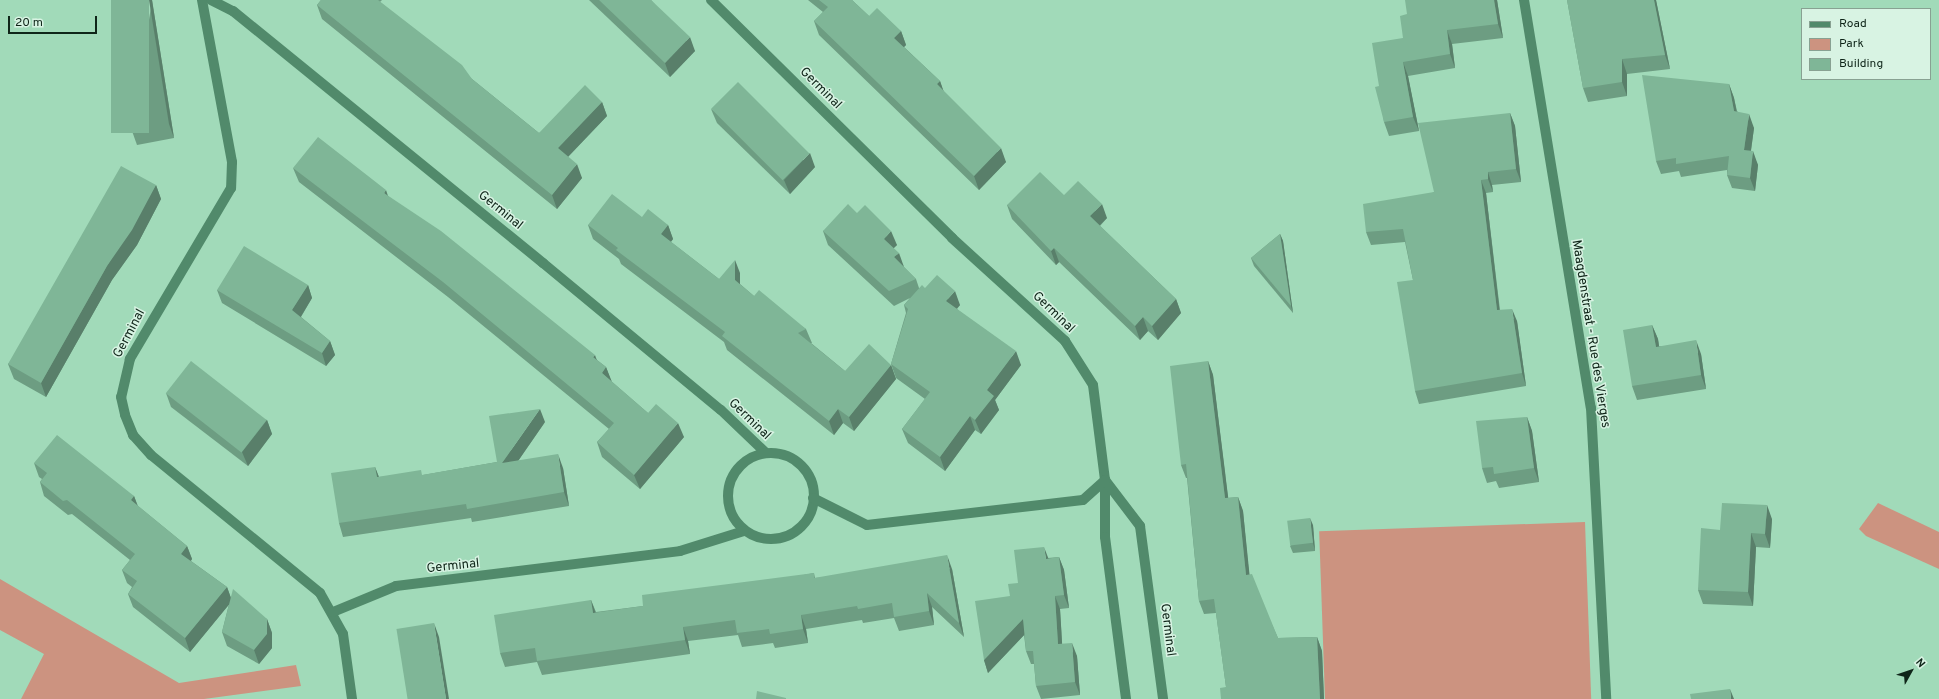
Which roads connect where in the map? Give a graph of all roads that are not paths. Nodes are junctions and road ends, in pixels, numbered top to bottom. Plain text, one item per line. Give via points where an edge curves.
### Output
1 (202, 0) edge
2 (211, 0) edge
3 (711, 0) edge
4 (1524, 0) edge
5 (765, 452) junction
6 (1105, 480) junction
7 (813, 498) junction
8 (744, 531) junction
9 (333, 612) junction
10 (352, 699) edge
11 (1126, 699) edge
12 (1162, 699) edge
13 (1606, 699) edge

1 - 9 street, Germinal via 232,162 231,188 130,359 121,397 133,435 151,455 320,593
2 - 5 street, Germinal via 233,11 526,249 721,410
3 - 6 street, Germinal via 952,238 1065,341 1093,385
4 - 13 street, Maagdenstraat - Rue des Vierges via 1591,408
5 - 7 street via 782,454 797,461 808,474
5 - 8 street via 744,462 728,485 727,502 733,518
6 - 7 street via 1083,500 867,525
6 - 11 street, Germinal via 1105,537
6 - 12 street, Germinal via 1140,526
7 - 8 street via 806,523 793,534 777,540 760,538
8 - 9 street, Germinal via 680,551 396,586
9 - 10 street, Germinal via 343,634

